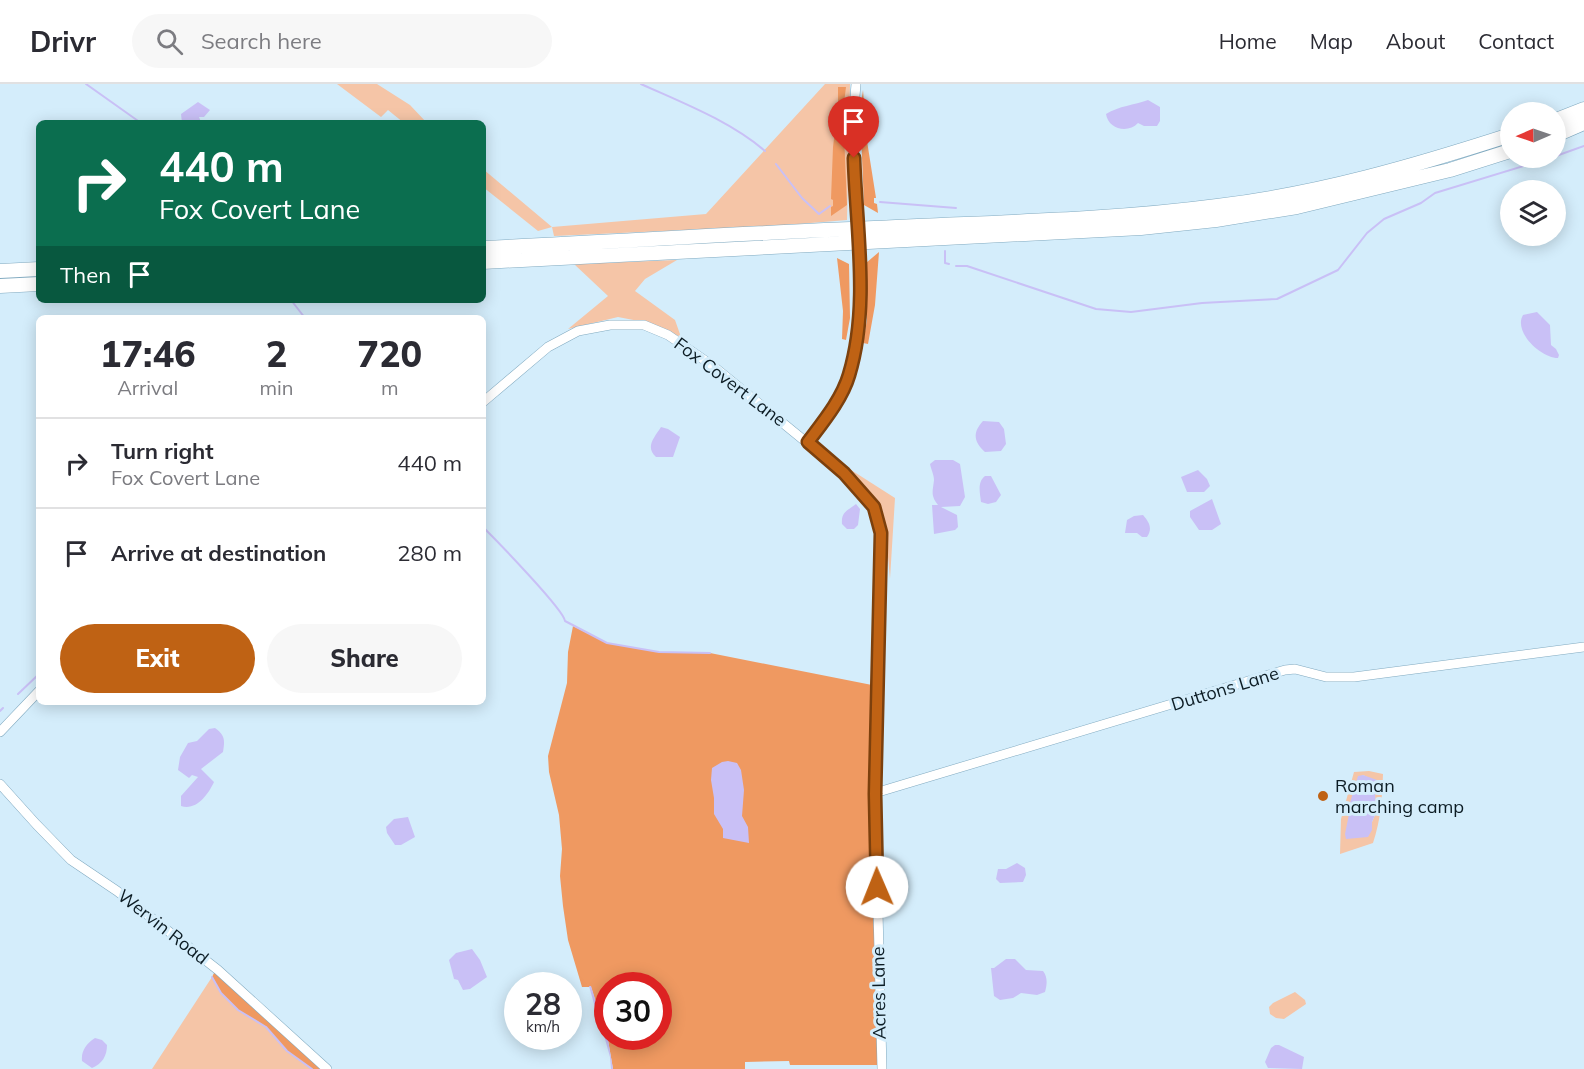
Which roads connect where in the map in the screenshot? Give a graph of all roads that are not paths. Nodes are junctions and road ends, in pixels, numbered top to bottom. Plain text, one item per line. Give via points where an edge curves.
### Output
1 (856, 84) edge
2 (1584, 109) edge
3 (1566, 116) edge
4 (1584, 123) edge
5 (1566, 131) edge
6 (1500, 138) edge
7 (1500, 154) edge
8 (486, 248) edge
9 (486, 262) edge
10 (36, 269) edge
11 (0, 271) edge
12 (36, 284) edge
13 (0, 286) edge
14 (486, 399) edge
15 (808, 442) junction
16 (1584, 647) edge
17 (36, 694) edge
18 (0, 732) edge
19 (0, 784) edge
20 (875, 794) junction
21 (327, 1069) edge
22 (882, 1069) edge

1 - 15 street, bridge via 853,121 859,324 849,376
2 - 3 highway
4 - 5 highway
6 - 8 highway via 1374,177 1241,203 1156,214
7 - 9 highway via 1297,207 1141,228
10 - 11 highway
12 - 13 highway
14 - 15 street, Fox Covert Lane via 548,347 578,331 610,325 644,325 668,335 713,366
15 - 20 street, Acres Lane via 844,473 874,507 881,533
16 - 20 street, Duttons Lane via 1354,677 1285,670
17 - 18 street
19 - 21 street, Wervin Road via 71,860 218,970
20 - 22 street, Acres Lane

